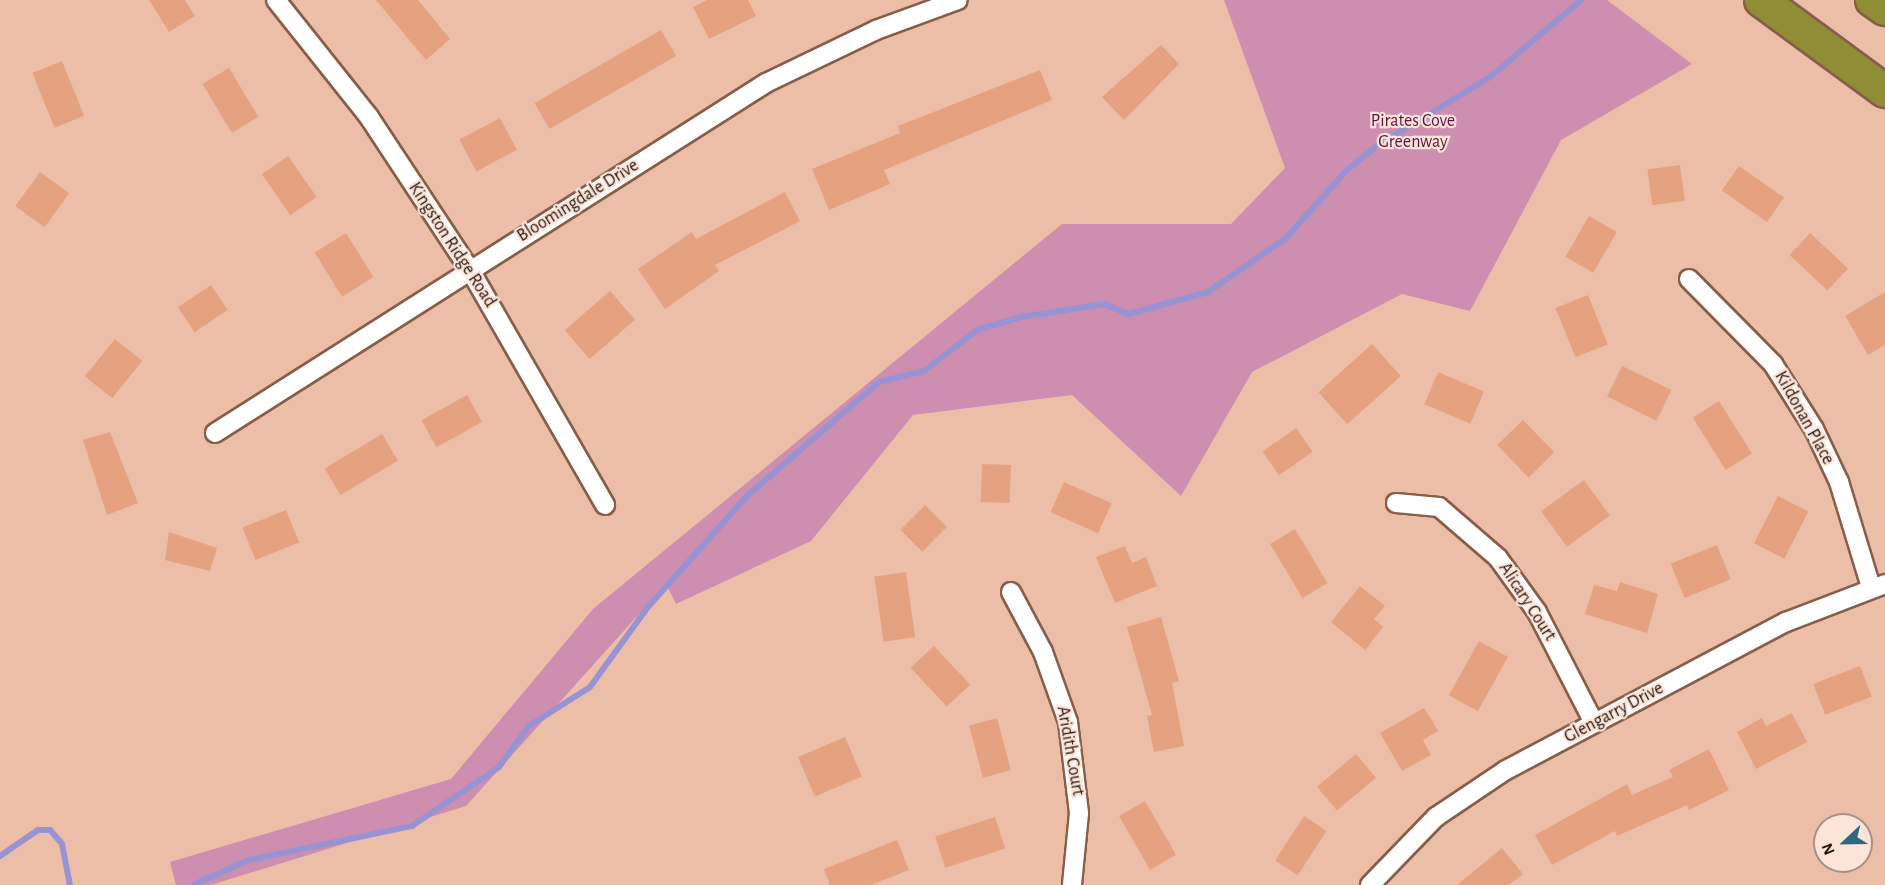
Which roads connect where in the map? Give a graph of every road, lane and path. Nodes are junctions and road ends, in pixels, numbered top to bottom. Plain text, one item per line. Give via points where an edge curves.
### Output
1 (276, 0) edge
2 (958, 0) edge
3 (1761, 0) edge
4 (1872, 0) edge
5 (1885, 9) edge
6 (1885, 91) edge
7 (470, 270) junction
8 (1689, 279) dead end
9 (215, 432) dead end
10 (1396, 502) dead end
11 (605, 505) dead end
12 (1878, 586) edge
13 (1011, 592) dead end
14 (1594, 723) junction
15 (1072, 885) edge
16 (1370, 885) edge

1 - 7 street, Kingston Ridge Road via 369,117
2 - 7 street, Bloomingdale Drive via 876,30 766,83
3 - 6 highway
4 - 5 highway
7 - 9 street, Bloomingdale Drive
7 - 11 street, Kingston Ridge Road
8 - 12 street, Kildonan Place via 1773,364 1814,429 1839,482
10 - 14 street, Alicary Court via 1439,507 1498,558 1537,612
12 - 14 street, Glengarry Drive via 1786,622
13 - 15 street, Aridith Court via 1043,652 1068,722 1079,813
14 - 16 street, Glengarry Drive via 1455,802

